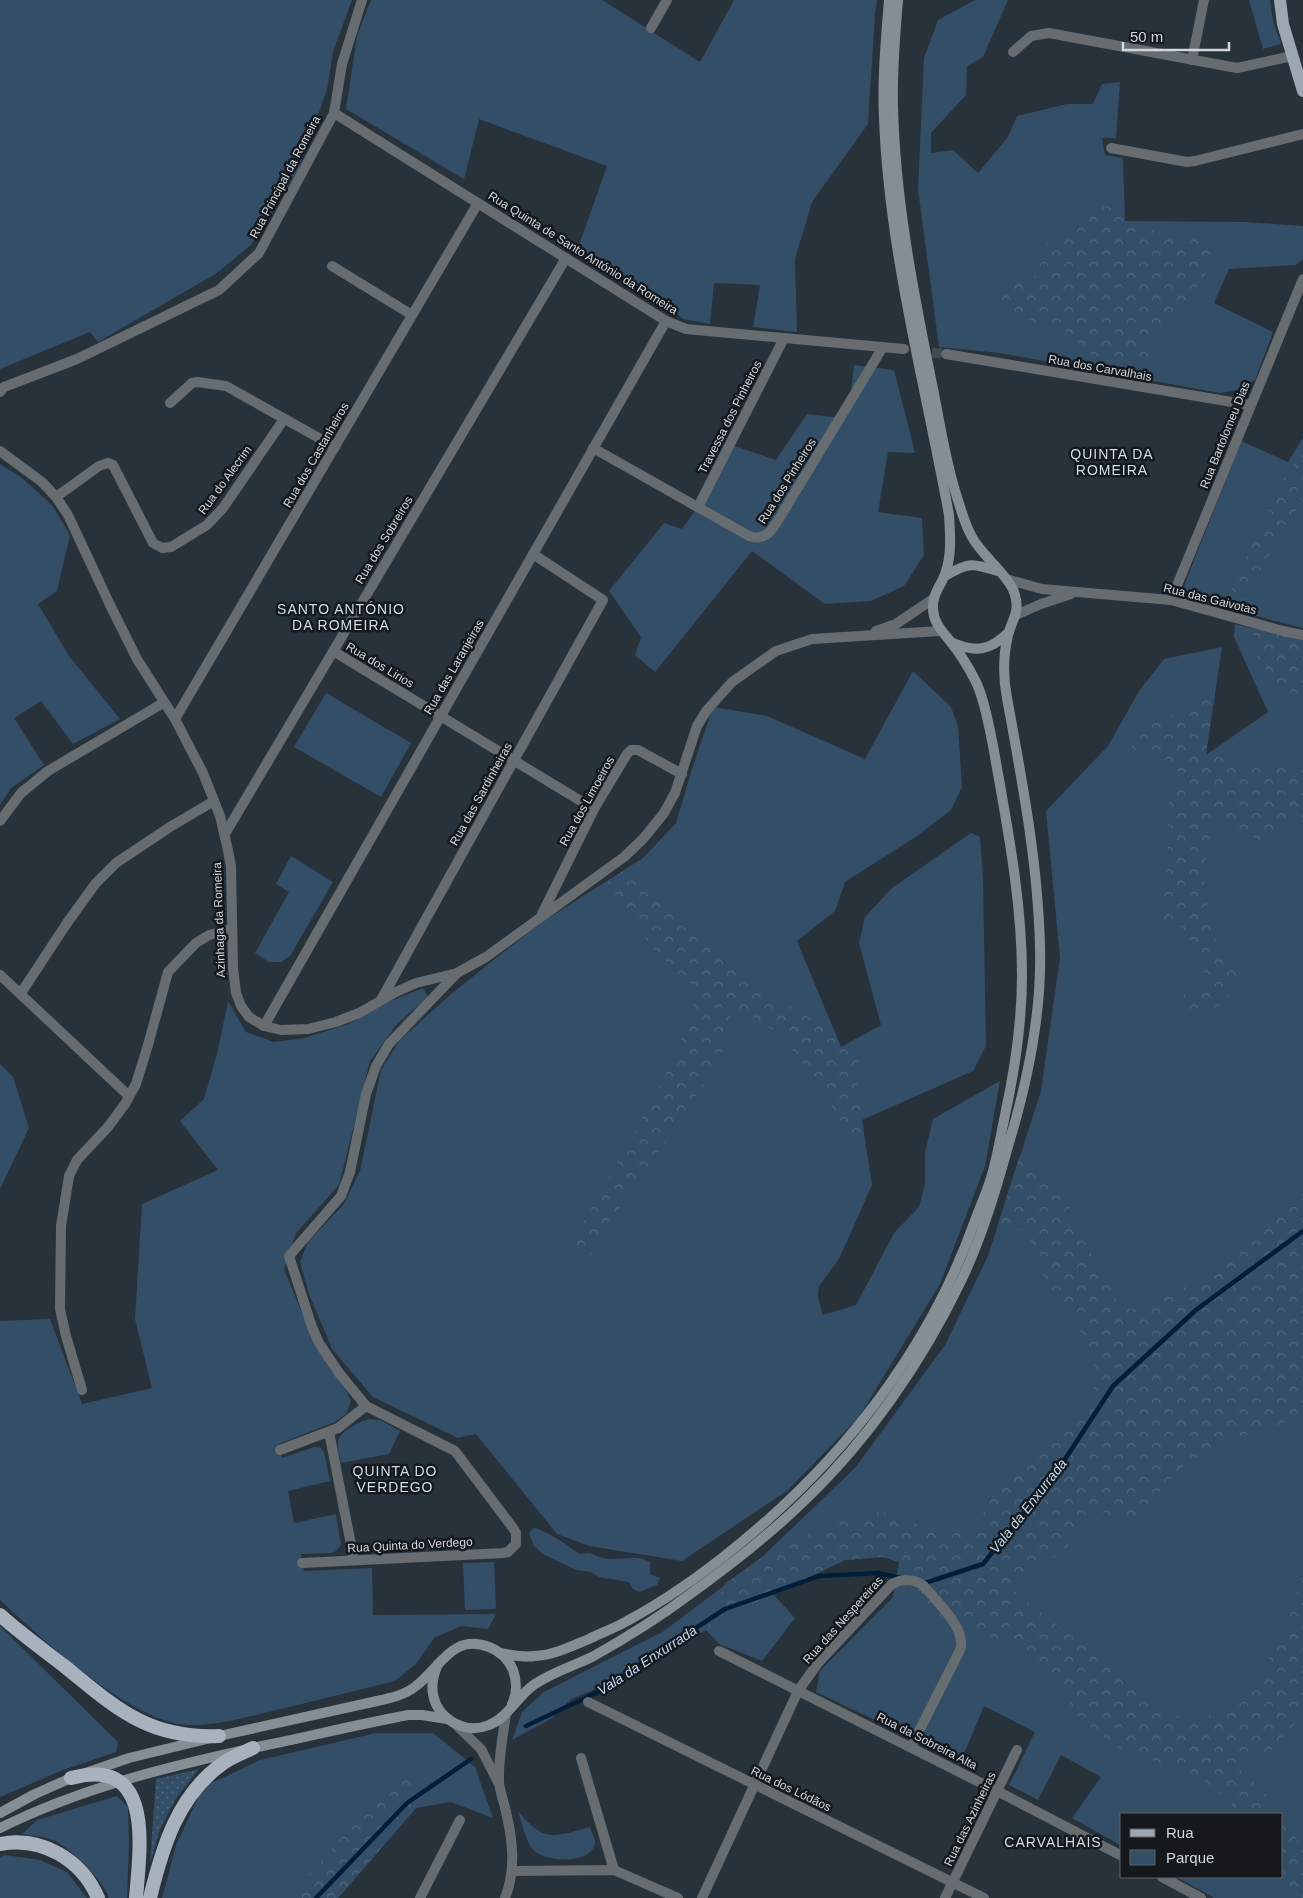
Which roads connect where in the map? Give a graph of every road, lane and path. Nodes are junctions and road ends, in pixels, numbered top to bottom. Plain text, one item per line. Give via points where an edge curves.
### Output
1 (362, 0) edge
2 (668, 0) edge
3 (889, 0) edge
4 (898, 0) edge
5 (1204, 0) edge
6 (1280, 0) edge
7 (651, 28) dead end
8 (1013, 52) dead end
9 (1292, 56) junction
10 (1192, 60) junction
11 (1303, 91) edge
12 (334, 113) junction
13 (1303, 134) edge
14 (1111, 148) dead end
15 (478, 203) junction
16 (566, 258) junction
17 (332, 266) dead end
18 (1303, 279) edge
19 (412, 315) junction
20 (666, 321) junction
21 (784, 338) junction
22 (882, 347) junction
23 (904, 349) tunnel mouth
24 (946, 354) tunnel mouth
25 (0, 392) edge
26 (170, 403) dead end
27 (1250, 406) junction
28 (284, 419) junction
29 (335, 447) junction
30 (594, 448) junction
31 (0, 451) edge
32 (56, 497) junction
33 (698, 507) junction
34 (533, 554) junction
35 (945, 576) junction
36 (1002, 576) junction
37 (1080, 592) junction
38 (934, 599) junction
39 (1171, 600) junction
40 (1016, 615) junction
41 (940, 631) junction
42 (1008, 632) junction
43 (1303, 635) edge
44 (850, 636) junction
45 (950, 641) junction
46 (333, 651) junction
47 (164, 703) junction
48 (441, 716) junction
49 (175, 719) junction
50 (514, 760) junction
51 (682, 774) junction
52 (214, 801) junction
53 (594, 809) junction
54 (0, 821) edge
55 (225, 834) junction
56 (541, 917) junction
57 (232, 929) junction
58 (457, 973) junction
59 (0, 974) edge
60 (21, 993) junction
61 (380, 1001) junction
62 (264, 1026) junction
63 (129, 1096) junction
64 (82, 1390) dead end
65 (366, 1406) junction
66 (329, 1432) junction
67 (280, 1450) dead end
68 (354, 1560) junction
69 (302, 1563) dead end
70 (0, 1614) edge
71 (719, 1651) dead end
72 (500, 1653) junction
73 (438, 1664) junction
74 (798, 1691) junction
75 (588, 1702) dead end
76 (508, 1710) junction
77 (451, 1721) junction
78 (218, 1736) junction
79 (911, 1747) junction
80 (253, 1748) junction
81 (1017, 1750) dead end
82 (580, 1758) dead end
83 (72, 1778) junction
84 (117, 1781) junction
85 (499, 1783) junction
86 (755, 1786) junction
87 (997, 1791) junction
88 (0, 1813) edge
89 (460, 1820) dead end
90 (0, 1828) edge
91 (0, 1844) edge
92 (1120, 1855) edge
93 (513, 1870) junction
94 (614, 1870) junction
95 (1164, 1878) edge
96 (953, 1883) junction
97 (98, 1898) edge
98 (136, 1898) edge
99 (150, 1898) edge
100 (420, 1898) edge
101 (505, 1898) edge
102 (678, 1898) edge
103 (702, 1898) edge
104 (945, 1898) edge
105 (984, 1898) edge
106 (1201, 1898) edge

1 - 12 street, Rua Principal da Romeira via 342,64
2 - 7 street
3 - 35 main road via 884,117 889,191 897,248 949,515 950,540
4 - 36 main road via 893,103 899,198 908,257 955,490 971,536
5 - 10 street
6 - 9 main road
8 - 10 street via 1031,36 1049,33
9 - 10 street via 1237,68
9 - 11 main road
12 - 15 street, Rua Quinta de Santo António da Romeira
12 - 25 street, Rua Principal da Romeira via 260,253 219,290 77,360 4,387
13 - 14 street via 1195,162
15 - 16 street, Rua Quinta de Santo António da Romeira
15 - 19 street, Rua dos Castanheiros
16 - 20 street, Rua Quinta de Santo António da Romeira
16 - 46 street, Rua dos Sobreiros
17 - 19 street
18 - 27 street, Rua Bartolomeu Dias
19 - 29 street, Rua dos Castanheiros
20 - 21 street, Rua Quinta de Santo António da Romeira via 686,329
20 - 30 street, Rua das Laranjeiras
21 - 22 street, Rua Quinta de Santo António da Romeira
21 - 33 street, Travessa dos Pinheiros
22 - 23 street, Rua Quinta de Santo António da Romeira
22 - 33 street, Rua dos Pinheiros via 770,533 760,538 749,536
24 - 27 street, Rua dos Carvalhais
26 - 28 street via 192,383 208,382 226,386
27 - 39 street, Rua Bartolomeu Dias
28 - 29 street
28 - 32 street, Rua do Alecrim via 213,520 171,547 162,548 153,542 108,463
29 - 49 street, Rua dos Castanheiros
30 - 33 street, Rua dos Pinheiros
30 - 34 street, Rua das Laranjeiras
31 - 32 street, Azinhaga da Romeira via 42,482
32 - 47 street, Azinhaga da Romeira via 68,515 137,659
34 - 48 street, Rua das Laranjeiras
34 - 50 street, Rua das Sardinheiras via 603,600
35 - 36 main road via 959,567 976,564
35 - 38 main road
36 - 37 street, Rua das Gaivotas via 1042,589
36 - 40 main road via 1011,585 1017,601
37 - 39 street, Rua das Gaivotas
37 - 40 street
38 - 41 main road via 933,614
38 - 44 street via 896,624
39 - 43 street, Rua das Gaivotas
40 - 42 main road
41 - 44 street
41 - 45 main road
42 - 45 main road via 999,642 978,649 964,648
42 - 76 main road via 1005,690 1034,855 1041,951 1038,1002 1032,1050 1012,1136 997,1187 962,1280 913,1367 871,1426 806,1500 762,1539 671,1608 584,1661 538,1682
44 - 51 street, Azinhaga da Romeira via 798,642 776,651 732,682 697,726
45 - 72 main road via 977,684 990,732 1021,921 1022,978 1013,1078 992,1172 967,1244 938,1308 898,1374 858,1428 815,1477 775,1515 729,1552 626,1622 545,1655 529,1657
46 - 48 street, Rua dos Lirios
46 - 55 street, Rua dos Sobreiros
47 - 49 street, Azinhaga da Romeira
47 - 54 street via 48,771 20,793
48 - 50 street, Rua dos Lirios
48 - 62 street, Rua das Laranjeiras
49 - 52 street, Azinhaga da Romeira
50 - 53 street, Rua dos Lirios
50 - 61 street, Rua das Sardinheiras
51 - 53 street, Rua dos Limoeiros via 638,750 631,750
51 - 56 street, Azinhaga da Romeira via 676,793 643,839 624,857
52 - 55 street, Azinhaga da Romeira
52 - 60 street via 116,864 96,883
53 - 56 street, Rua dos Limoeiros
55 - 57 street, Azinhaga da Romeira via 231,866
56 - 58 street, Azinhaga da Romeira via 486,957
57 - 62 street, Azinhaga da Romeira via 236,993 249,1017
57 - 63 street via 209,935 196,943 168,972 136,1084
58 - 61 street, Azinhaga da Romeira via 416,983
58 - 65 street via 389,1044 376,1066 366,1094 350,1172 341,1196 289,1256 319,1343
59 - 60 street
60 - 63 street
61 - 62 street, Azinhaga da Romeira via 336,1022 308,1029 281,1030
63 - 64 street via 108,1127 77,1160 69,1176 61,1226 60,1309
65 - 66 street
65 - 68 street, Rua Quinta do Verdego via 455,1451 513,1528 516,1544 503,1553
66 - 67 street
66 - 68 street
68 - 69 street, Rua Quinta do Verdego
70 - 78 highway via 130,1716 153,1728 175,1734
71 - 74 street, Rua da Sobreira Alta
72 - 73 main road via 486,1646 470,1644 456,1648
72 - 76 main road via 510,1664 515,1678 515,1693
73 - 77 main road via 432,1693 438,1707
73 - 78 main road via 417,1686 394,1697
74 - 79 street, Rua da Sobreira Alta
74 - 79 street, Rua das Nespereiras via 818,1664 892,1584 907,1580 920,1582 958,1629 962,1646
74 - 86 street, Rua das Nespereiras
75 - 86 street, Rua dos Lódãos
76 - 77 main road via 497,1722 479,1728 466,1728
76 - 85 street
77 - 80 main road via 408,1715
77 - 85 street via 480,1749
78 - 83 main road via 134,1757
79 - 87 street, Rua da Sobreira Alta
80 - 84 main road
80 - 99 highway via 222,1764 196,1787 173,1824 159,1858
81 - 87 street, Rua das Azinheiras
82 - 94 street
83 - 84 highway via 92,1773
83 - 88 main road
84 - 90 main road via 46,1806
84 - 98 highway via 128,1789 137,1808 141,1838
85 - 93 street via 511,1835
86 - 96 street, Rua dos Lódãos
86 - 103 street, Rua das Nespereiras
87 - 92 street, Rua da Sobreira Alta
87 - 96 street, Rua das Azinheiras
89 - 100 street
91 - 97 highway via 36,1844 67,1858 94,1887
93 - 94 street
93 - 101 street
94 - 102 street
95 - 106 street
96 - 104 street, Rua das Azinheiras
96 - 105 street, Rua dos Lódãos

